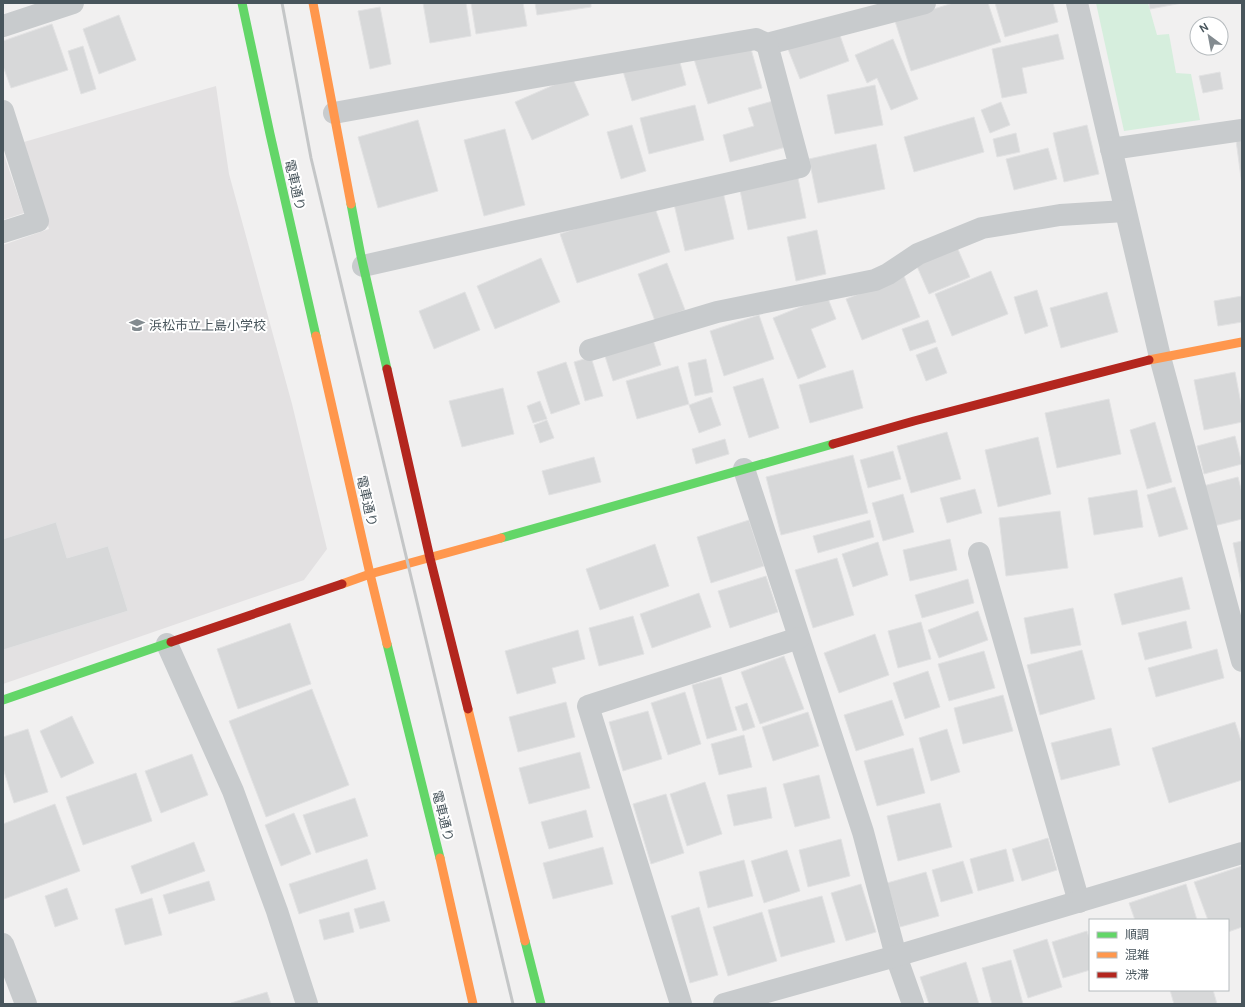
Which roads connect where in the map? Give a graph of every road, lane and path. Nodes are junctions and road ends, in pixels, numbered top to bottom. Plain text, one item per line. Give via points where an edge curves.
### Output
1 (73, 3) edge
2 (242, 3) edge
3 (313, 3) edge
4 (925, 3) edge
5 (1077, 3) edge
6 (3, 26) edge
7 (767, 44) junction
8 (3, 111) edge
9 (334, 113) junction
10 (1242, 130) edge
11 (1111, 149) junction
12 (1125, 212) junction
13 (3, 232) edge
14 (363, 266) junction
15 (1242, 342) edge
16 (590, 350) dead end
17 (1160, 357) junction
18 (744, 469) junction
19 (979, 553) dead end
20 (430, 558) junction
21 (370, 574) junction
22 (799, 638) junction
23 (167, 644) junction
24 (1242, 661) edge
25 (3, 700) edge
26 (1242, 854) edge
27 (1078, 902) junction
28 (3, 944) edge
29 (896, 956) junction
30 (26, 1004) edge
31 (307, 1004) edge
32 (473, 1004) edge
33 (542, 1004) edge
34 (680, 1004) edge
35 (724, 1004) edge
36 (913, 1004) edge

1 - 6 street
2 - 21 street, 電車通り
3 - 9 street
4 - 7 street
5 - 11 street
7 - 9 street via 756,39
7 - 14 street via 800,167
8 - 13 street via 38,221
9 - 14 street
10 - 11 street
11 - 12 street
12 - 16 street via 1060,215 982,228 918,254 875,280 717,312
12 - 17 street
14 - 20 street
15 - 17 street
17 - 18 street via 914,421
17 - 24 street
18 - 20 street
18 - 22 street
19 - 27 street
20 - 21 street
20 - 33 street
21 - 23 street
21 - 32 street, 電車通り via 444,874
22 - 29 street via 863,832
22 - 34 street via 588,706
23 - 25 street
23 - 31 street via 233,791 277,911
26 - 27 street
27 - 29 street
28 - 30 street
29 - 35 street
29 - 36 street

